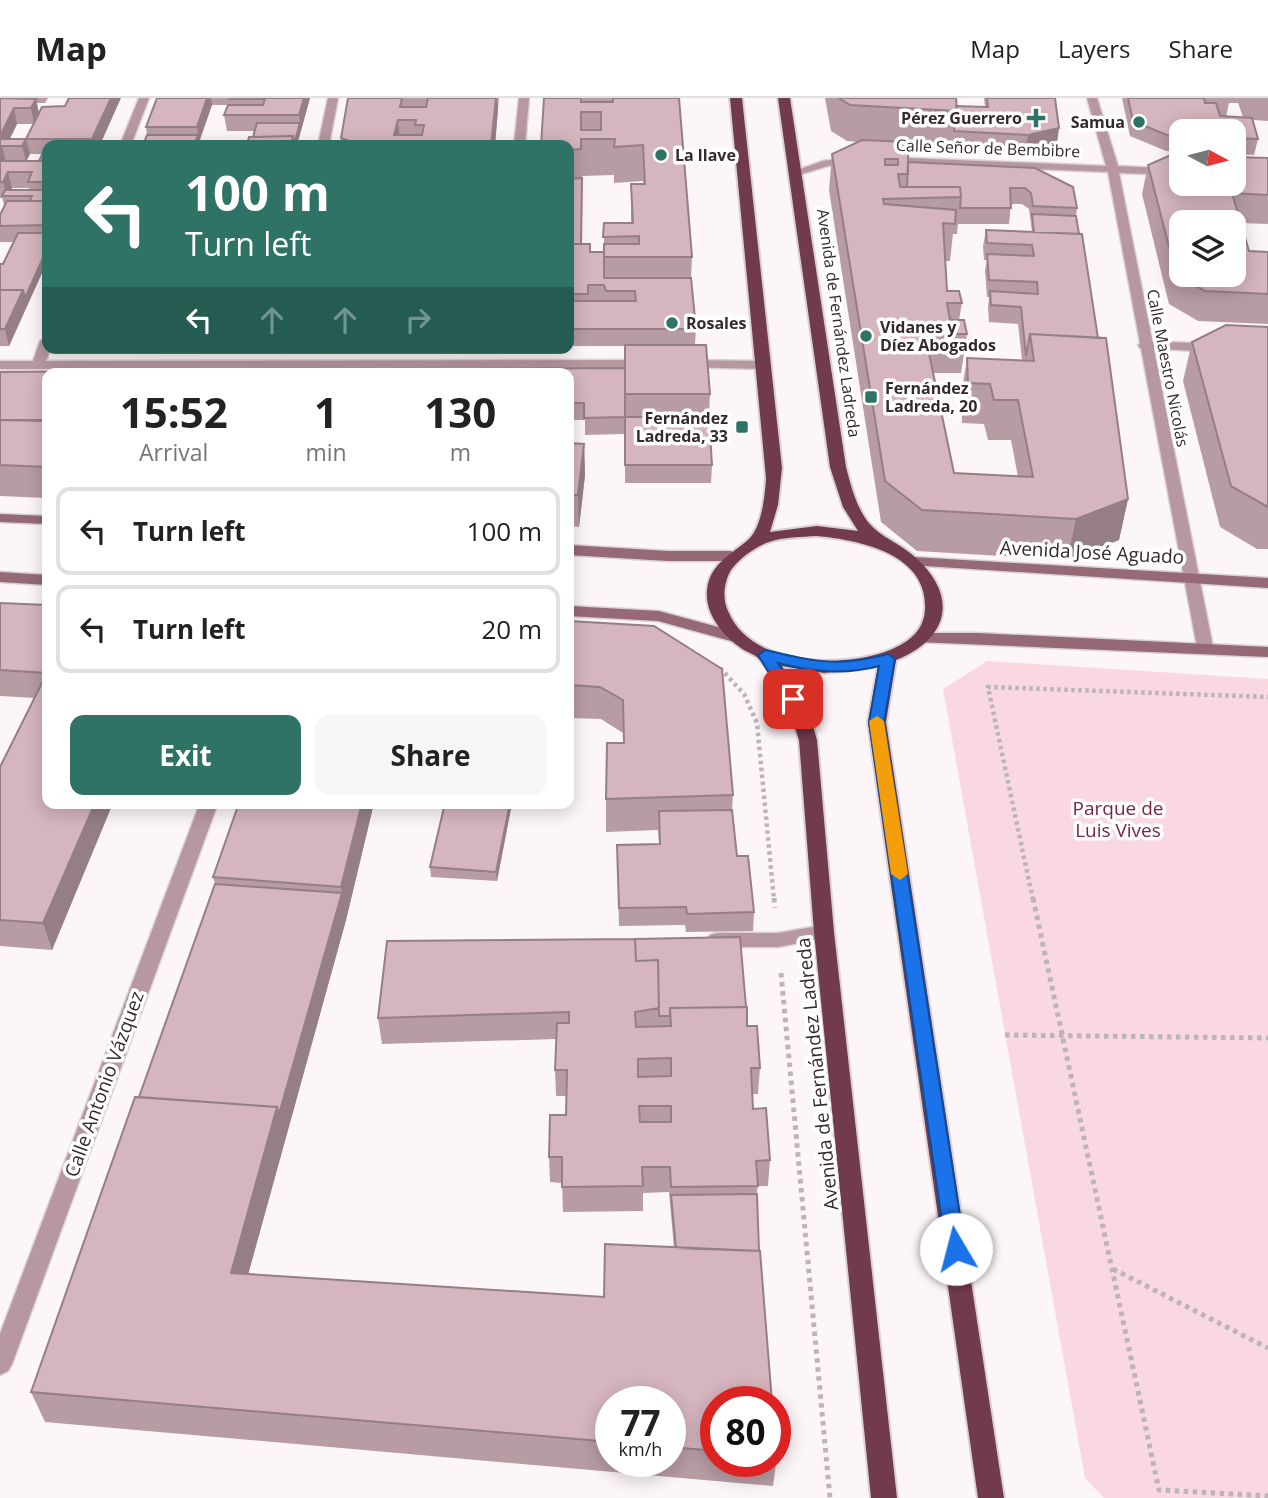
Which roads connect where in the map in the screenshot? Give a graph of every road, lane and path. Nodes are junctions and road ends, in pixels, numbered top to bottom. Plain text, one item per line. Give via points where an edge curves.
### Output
1 (144, 98) edge
2 (333, 98) edge
3 (524, 98) edge
4 (736, 98) edge
5 (784, 98) edge
6 (1092, 98) edge
7 (127, 140) edge
8 (324, 140) edge
9 (520, 140) edge
10 (1114, 169) junction
11 (1169, 171) edge
12 (795, 173) junction
13 (1145, 345) junction
14 (1227, 349) edge
15 (42, 354) edge
16 (279, 354) edge
17 (505, 354) edge
18 (504, 363) junction
19 (277, 364) junction
20 (0, 365) edge
21 (38, 365) junction
22 (763, 365) junction
23 (0, 518) edge
24 (42, 520) edge
25 (758, 541) junction
26 (880, 542) junction
27 (574, 550) edge
28 (732, 556) junction
29 (914, 562) junction
30 (0, 577) edge
31 (1193, 579) junction
32 (42, 580) edge
33 (1268, 583) edge
34 (574, 611) edge
35 (738, 638) junction
36 (923, 638) junction
37 (1205, 647) junction
38 (1268, 652) edge
39 (766, 655) junction
40 (888, 659) junction
41 (709, 662) edge
42 (1268, 697) edge
43 (207, 809) edge
44 (824, 932) junction
45 (778, 940) junction
46 (704, 941) edge
47 (1005, 1035) dead end
48 (1063, 1035) junction
49 (1268, 1038) edge
50 (1112, 1269) junction
51 (1268, 1348) edge
52 (0, 1364) edge
53 (1268, 1496) edge
54 (830, 1498) edge
55 (884, 1498) edge
56 (991, 1498) edge

1 - 7 street
2 - 8 street
3 - 9 street
4 - 22 highway
5 - 12 highway, Avenida de Fernández Ladreda
6 - 10 street, Calle Maestro Nicolás
10 - 11 street, Calle Señor de Bembibre
10 - 12 street, Calle Señor de Bembibre via 864,159
10 - 13 street, Calle Maestro Nicolás
12 - 26 highway, Avenida de Fernández Ladreda via 838,467 861,527
13 - 14 street
13 - 31 street, Calle Maestro Nicolás
15 - 21 street
16 - 19 street
17 - 18 street
18 - 19 street
18 - 22 street
19 - 21 street
20 - 21 street
22 - 25 highway via 774,493
23 - 24 main road
25 - 26 highway via 817,531
25 - 28 highway
26 - 29 highway
27 - 28 main road
28 - 35 highway via 716,585 715,607
29 - 31 main road, Avenida José Aguado
29 - 36 highway via 934,597
30 - 32 main road
31 - 33 main road, Avenida José Aguado
31 - 37 street, Calle Maestro Nicolás
34 - 35 main road via 659,616
35 - 39 highway
36 - 37 main road
36 - 40 highway
37 - 38 main road
39 - 40 highway via 831,667
39 - 44 highway, Avenida de Fernández Ladreda via 800,712 808,740
40 - 56 highway via 877,722
41 - 45 path via 744,694 757,723
42 - 48 path via 988,687
43 - 52 street, Calle Antonio Vázquez
44 - 45 street
44 - 55 highway, Avenida de Fernández Ladreda
45 - 46 street
45 - 54 path
47 - 48 path
48 - 49 path
48 - 50 path
50 - 51 path
50 - 53 path via 1159,1490

